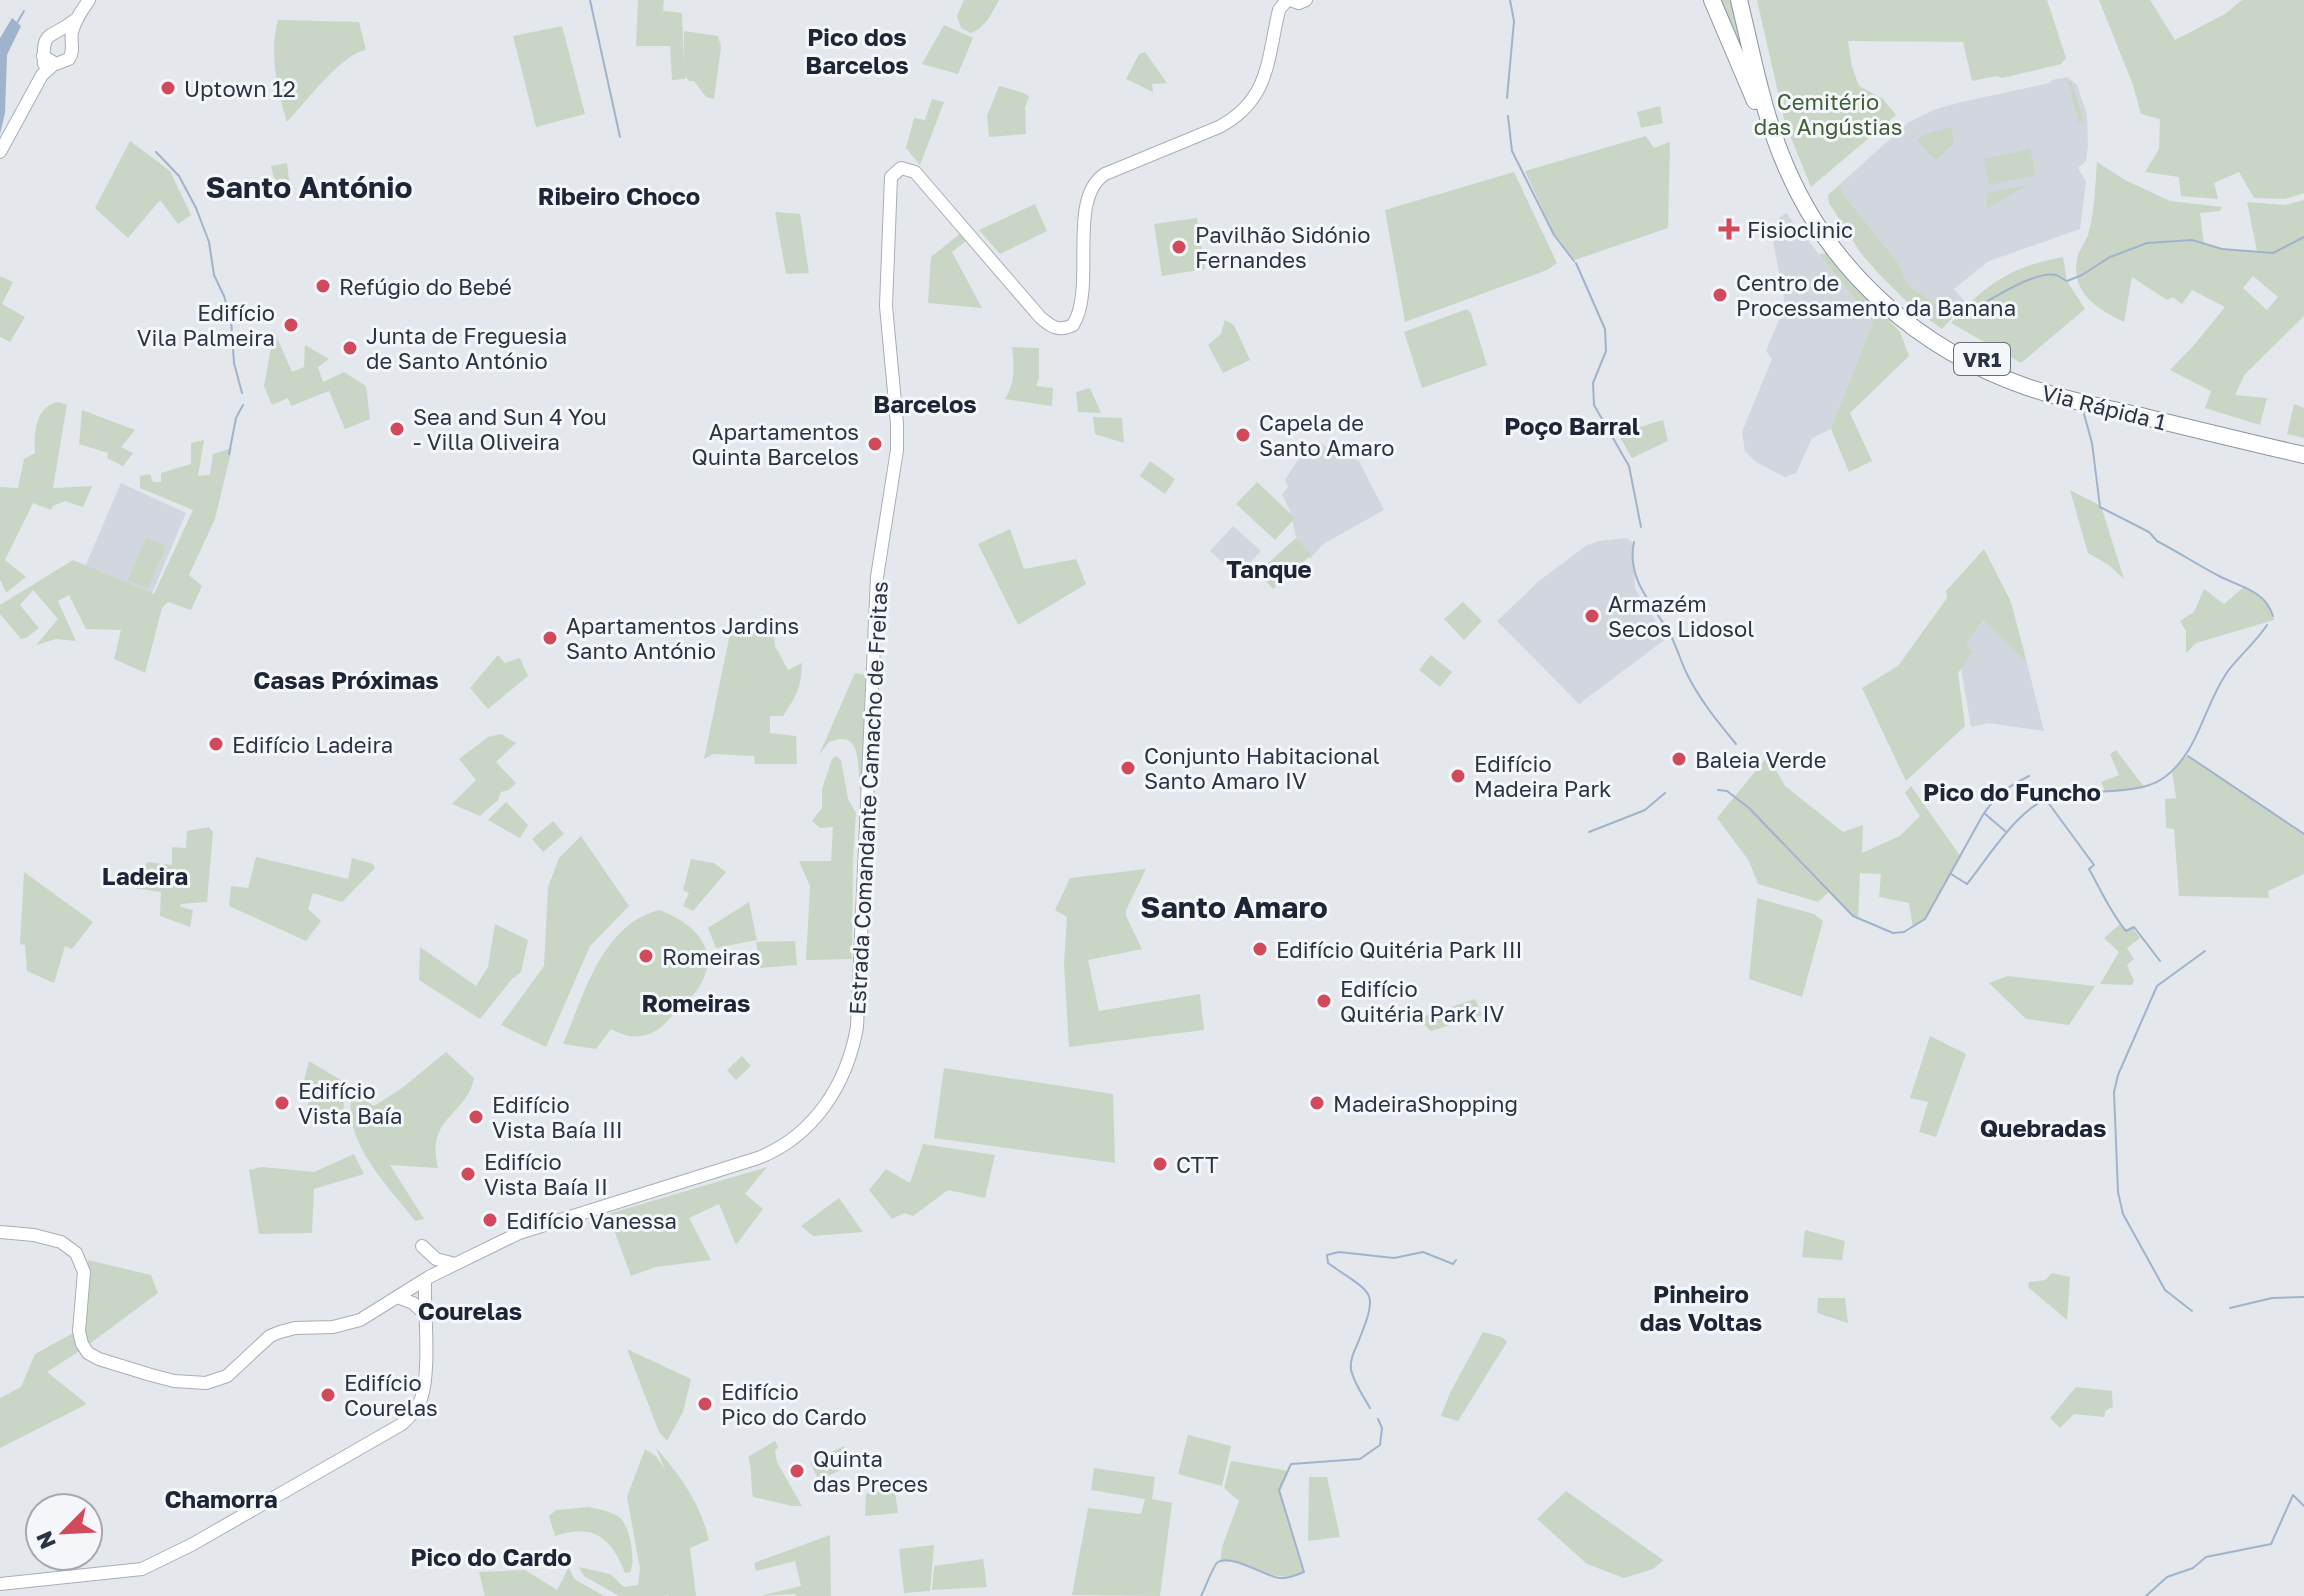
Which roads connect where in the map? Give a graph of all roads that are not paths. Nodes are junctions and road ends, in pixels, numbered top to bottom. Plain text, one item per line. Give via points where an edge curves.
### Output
1 (89, 0) edge
2 (1289, 0) edge
3 (1306, 0) edge
4 (1712, 0) edge
5 (1739, 0) edge
6 (1750, 5) edge
7 (76, 20) junction
8 (57, 33) junction
9 (71, 41) junction
10 (49, 60) junction
11 (1779, 150) junction
12 (0, 152) edge
13 (2304, 445) edge
14 (2304, 455) edge
15 (0, 1232) edge
16 (422, 1246) dead end
17 (455, 1264) junction
18 (425, 1280) junction
19 (397, 1297) junction
20 (425, 1314) junction
21 (0, 1584) edge

1 - 7 main road
2 - 3 main road
2 - 17 main road, Estrada Comandante Camacho de Freitas via 1279,10 1262,84 1250,105 1219,127 1105,174 1092,187 1081,307 1067,328 1057,329 1040,317 915,172 901,168 891,177 886,306 897,450 877,577 857,1027 846,1069 813,1121 766,1155 519,1233
4 - 11 highway
5 - 11 highway, Via Rápida 1 / VR1
6 - 13 highway, Via Rápida 1 / VR1 via 1779,122 1801,179 1851,256 1904,309 1967,351 2022,375
7 - 8 main road
7 - 9 main road
8 - 9 main road
8 - 10 main road via 44,41
9 - 10 main road via 69,59
10 - 12 main road
11 - 14 highway, Via Rápida 1 / VR1 via 1811,216 1844,262 1896,315 1952,353 2045,393
15 - 19 main road, Estrada Comandante Camacho de Freitas via 34,1235 71,1248 84,1272 79,1331 85,1349 99,1359 174,1381 214,1382 235,1371 270,1336 295,1328 343,1325
16 - 17 main road via 436,1259
17 - 18 main road, Estrada Comandante Camacho de Freitas
18 - 19 main road, Estrada Comandante Camacho de Freitas
18 - 20 main road
19 - 20 main road
20 - 21 main road via 422,1394 402,1424 142,1569

